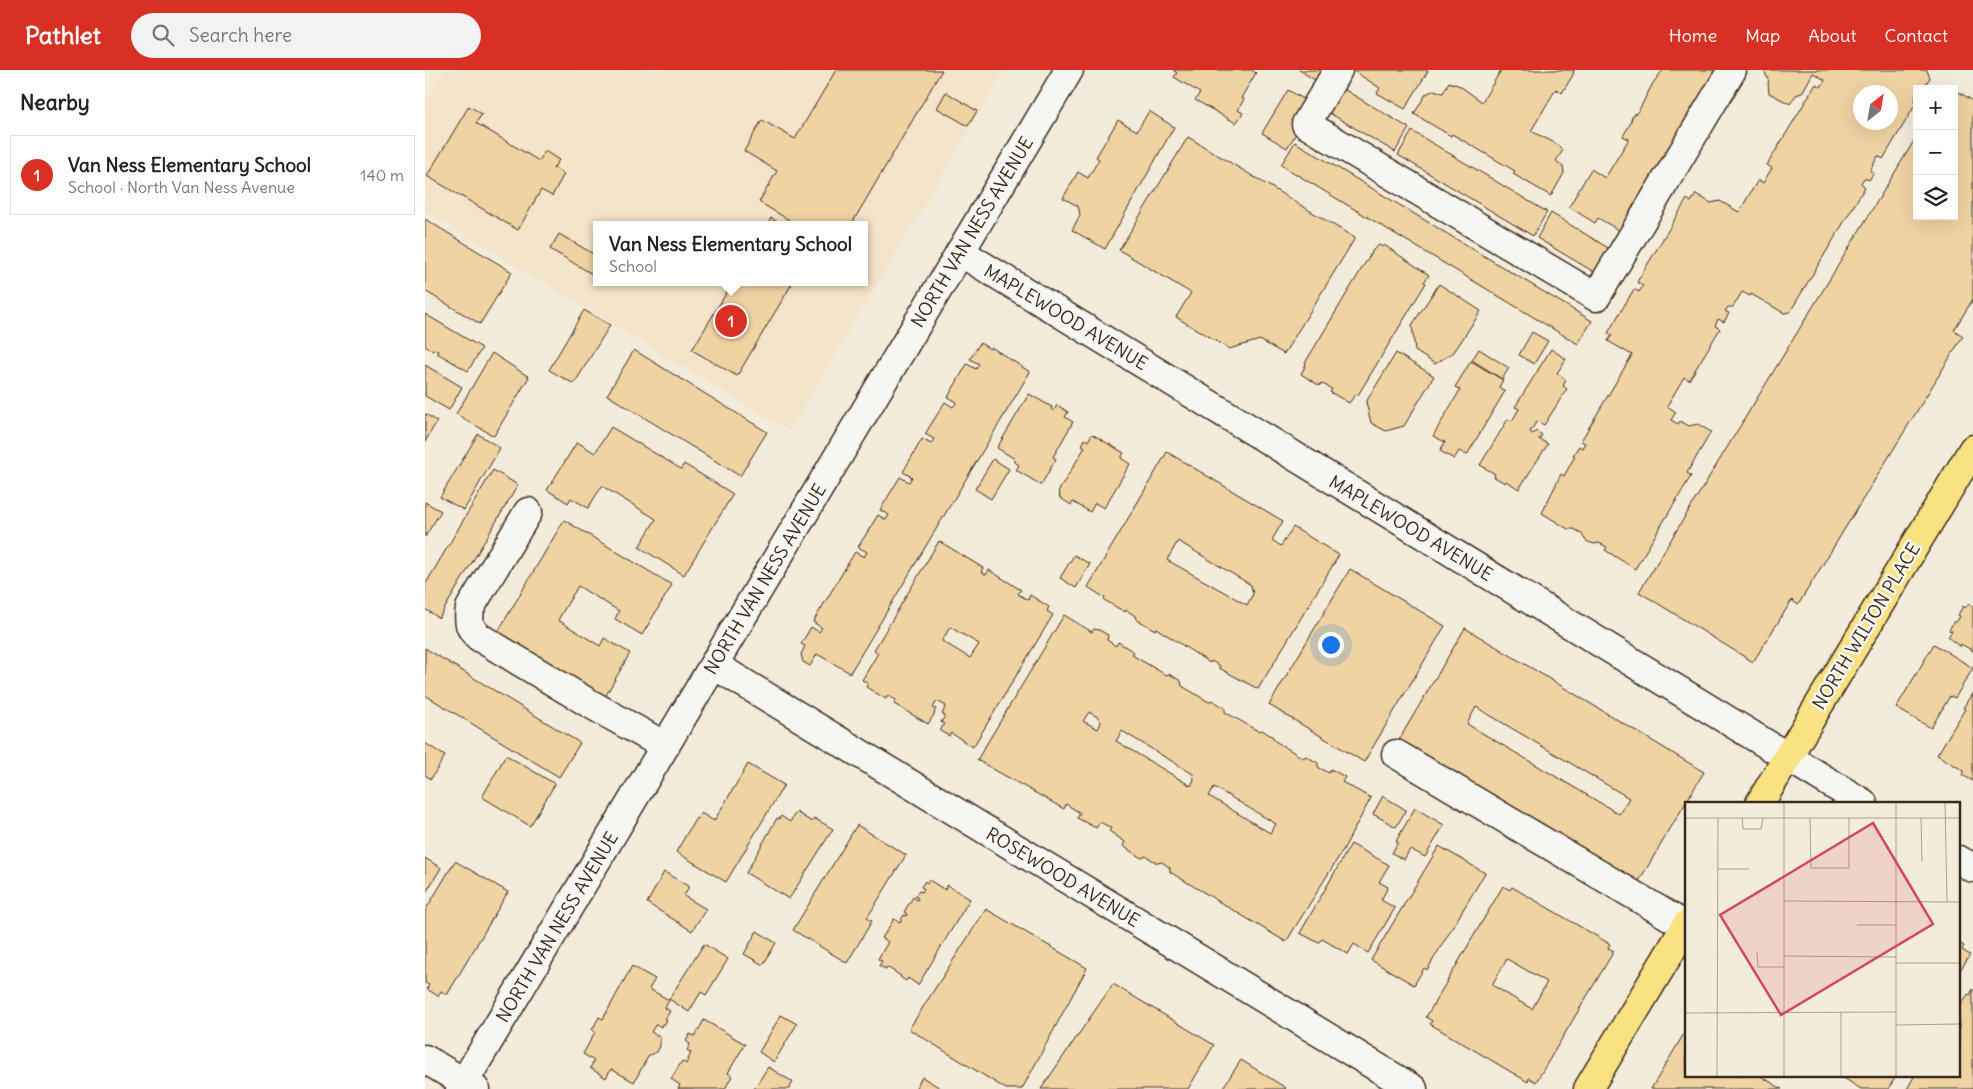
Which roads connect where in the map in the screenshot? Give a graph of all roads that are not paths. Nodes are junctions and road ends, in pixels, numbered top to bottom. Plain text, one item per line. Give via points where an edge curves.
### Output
1 (1069, 70) edge
2 (1338, 70) edge
3 (1732, 70) edge
4 (960, 252) junction
5 (1973, 449) edge
6 (528, 512) dead end
7 (714, 665) junction
8 (665, 746) junction
9 (1396, 754) dead end
10 (1787, 757) junction
11 (1761, 802) edge
12 (1861, 802) edge
13 (1961, 861) edge
14 (1973, 868) edge
15 (1685, 924) edge
16 (1685, 927) edge
17 (425, 1059) edge
18 (466, 1087) edge
19 (1413, 1089) edge
20 (1588, 1089) edge

1 - 4 street, NORTH VAN NESS AVENUE
2 - 3 street via 1306,124 1596,297
4 - 7 street, NORTH VAN NESS AVENUE
4 - 10 street, MAPLEWOOD AVENUE
5 - 10 main road, NORTH WILTON PLACE
6 - 8 street via 470,608 470,630
7 - 8 street, NORTH VAN NESS AVENUE
7 - 19 street, ROSEWOOD AVENUE
8 - 18 street, NORTH VAN NESS AVENUE
9 - 15 street
10 - 11 main road, NORTH WILTON PLACE
10 - 12 street, MAPLEWOOD AVENUE
13 - 14 street
16 - 20 main road
17 - 18 street

